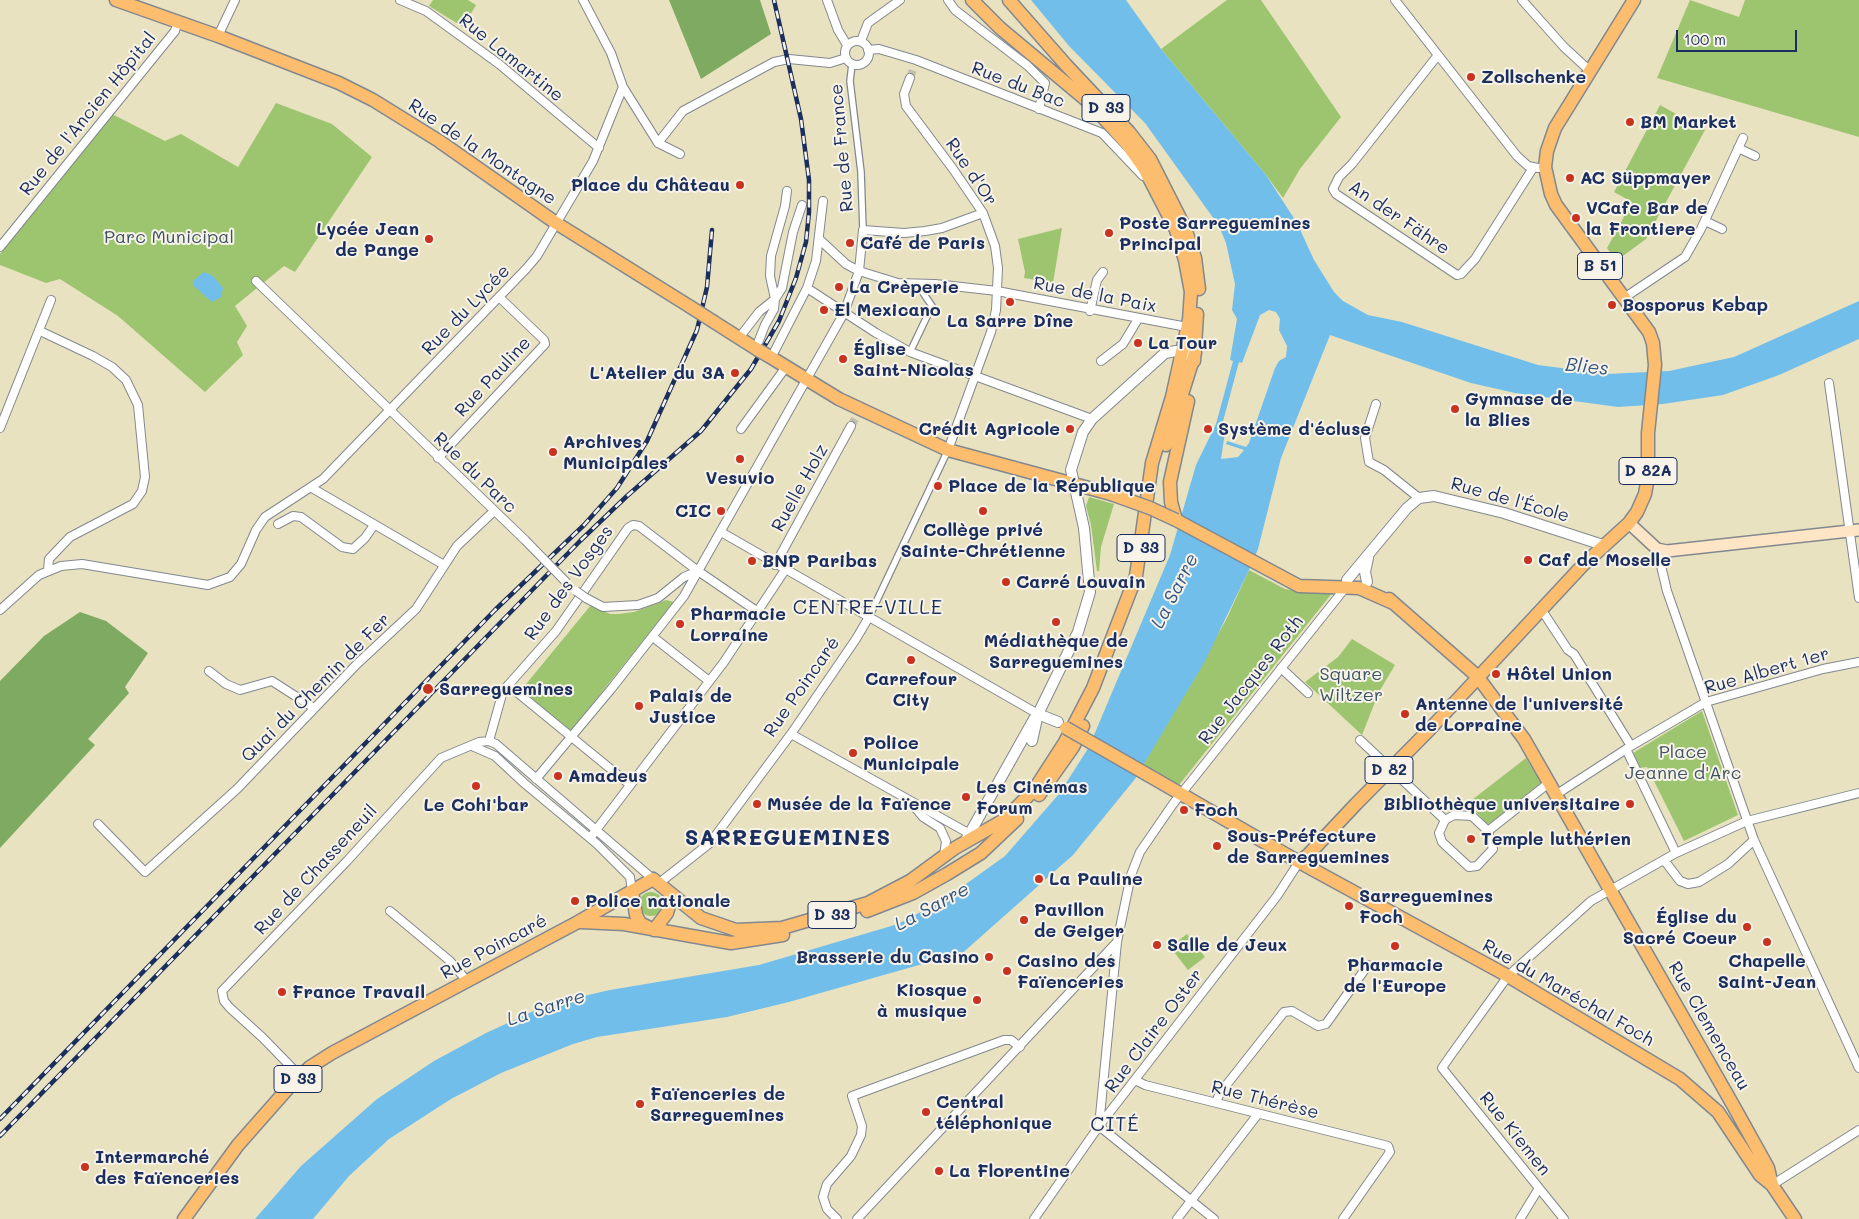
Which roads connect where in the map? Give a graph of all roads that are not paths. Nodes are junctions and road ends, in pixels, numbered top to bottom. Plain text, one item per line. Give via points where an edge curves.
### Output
1 (116, 0) edge
2 (235, 0) edge
3 (400, 0) edge
4 (583, 0) edge
5 (827, 0) edge
6 (900, 0) edge
7 (948, 0) edge
8 (972, 0) edge
9 (1009, 0) edge
10 (1395, 0) edge
11 (1522, 0) edge
12 (1634, 0) edge
13 (178, 21) junction
14 (218, 36) junction
15 (861, 41) junction
16 (847, 45) junction
17 (868, 50) junction
18 (1438, 55) junction
19 (849, 61) junction
20 (1590, 71) junction
21 (910, 78) tunnel mouth
22 (623, 87) junction
23 (1039, 109) junction
24 (1743, 138) dead end
25 (658, 143) junction
26 (598, 148) junction
27 (1738, 148) junction
28 (680, 154) dead end
29 (1756, 156) dead end
30 (1539, 168) junction
31 (787, 191) dead end
32 (1160, 199) junction
33 (823, 201) dead end
34 (802, 205) dead end
35 (983, 213) junction
36 (1705, 221) junction
37 (556, 223) junction
38 (1722, 229) dead end
39 (863, 230) junction
40 (819, 239) junction
41 (0, 247) edge
42 (859, 271) junction
43 (1104, 272) dead end
44 (256, 281) dead end
45 (917, 284) junction
46 (808, 288) junction
47 (998, 291) junction
48 (499, 296) junction
49 (1624, 298) junction
50 (775, 299) junction
51 (51, 300) dead end
52 (1090, 310) junction
53 (844, 313) junction
54 (1138, 319) junction
55 (1187, 327) junction
56 (40, 331) junction
57 (739, 338) junction
58 (1182, 351) junction
59 (910, 352) junction
60 (763, 353) junction
61 (1193, 358) junction
62 (1101, 361) dead end
63 (786, 367) junction
64 (974, 378) junction
65 (805, 379) junction
66 (1829, 383) dead end
67 (1652, 390) joint
68 (1376, 404) dead end
69 (390, 412) junction
70 (1092, 420) junction
71 (851, 426) tunnel mouth
72 (0, 428) edge
73 (741, 429) dead end
74 (948, 450) junction
75 (438, 458) junction
76 (1074, 484) junction
77 (312, 488) junction
78 (1419, 498) junction
79 (493, 512) junction
80 (1176, 520) junction
81 (1629, 523) junction
82 (278, 524) dead end
83 (374, 525) junction
84 (1854, 531) edge
85 (721, 532) junction
86 (1597, 543) junction
87 (1657, 549) junction
88 (1369, 555) junction
89 (444, 565) junction
90 (775, 565) junction
91 (48, 570) junction
92 (785, 570) junction
93 (698, 571) junction
94 (1367, 582) junction
95 (1347, 583) junction
96 (1859, 598) edge
97 (1393, 603) junction
98 (1542, 609) junction
99 (0, 610) edge
100 (758, 612) junction
101 (869, 617) junction
102 (653, 637) junction
103 (1859, 662) edge
104 (1281, 668) junction
105 (209, 671) dead end
106 (1477, 676) junction
107 (709, 681) junction
108 (508, 685) junction
109 (1308, 693) dead end
110 (1706, 702) junction
111 (314, 708) junction
112 (1038, 714) junction
113 (1062, 725) joint
114 (791, 734) junction
115 (572, 736) junction
116 (1360, 740) dead end
117 (1032, 741) dead end
118 (489, 742) junction
119 (472, 746) junction
120 (1629, 747) junction
121 (1391, 768) junction
122 (536, 779) junction
123 (1550, 782) junction
124 (629, 784) junction
125 (1859, 793) edge
126 (538, 794) junction
127 (1181, 794) junction
128 (1557, 794) junction
129 (909, 801) junction
130 (917, 809) junction
131 (1445, 820) junction
132 (1747, 821) junction
133 (98, 824) dead end
134 (595, 831) junction
135 (1488, 831) junction
136 (972, 837) junction
137 (590, 838) junction
138 (1754, 840) junction
139 (1676, 853) junction
140 (944, 856) junction
141 (1664, 860) junction
142 (1299, 862) junction
143 (655, 882) junction
144 (1611, 890) junction
145 (632, 892) junction
146 (672, 896) junction
147 (390, 911) dead end
148 (578, 922) junction
149 (646, 924) junction
150 (1117, 942) junction
151 (1368, 965) dead end
152 (1508, 976) junction
153 (467, 981) junction
154 (1020, 1047) junction
155 (1859, 1068) edge
156 (300, 1076) junction
157 (1136, 1080) junction
158 (1216, 1102) junction
159 (1735, 1108) junction
160 (1258, 1114) junction
161 (1723, 1119) junction
162 (1099, 1126) junction
163 (1859, 1130) edge
164 (1740, 1132) junction
165 (1772, 1185) junction
166 (1539, 1188) junction
167 (1191, 1200) junction
168 (184, 1219) edge
169 (836, 1219) edge
170 (858, 1219) edge
171 (1034, 1219) edge
172 (1178, 1219) edge
173 (1214, 1219) edge
174 (1343, 1219) edge
175 (1520, 1219) edge
176 (1564, 1219) edge
177 (1795, 1219) edge

1 - 13 main road, Rue de la Montagne
2 - 14 street
3 - 26 street, Rue Lamartine via 426,11 499,64
4 - 22 street via 611,53
5 - 16 street
6 - 15 street via 868,23
7 - 23 street via 955,10 1046,83
8 - 32 main road, D 33 via 1000,28 1098,111 1127,144
9 - 61 main road, D 33 via 1129,132 1164,183 1186,228 1197,272 1199,296
10 - 18 street
11 - 20 street
12 - 20 main road
13 - 14 main road, Rue de la Montagne
13 - 41 street, Rue de l'Ancien Hôpital via 175,31
14 - 37 main road, Rue de la Montagne via 339,83 372,100 439,141
15 - 16 street
15 - 17 street
16 - 19 street via 845,53
17 - 19 street via 864,62
17 - 23 street, Rue du Bac via 879,50
18 - 30 street via 1518,156
18 - 30 street, An der Fähre via 1339,177 1333,189 1336,194 1457,275 1475,259
19 - 25 street via 830,63 789,59 774,62 683,111
19 - 39 street, Rue de France via 862,172
20 - 30 main road via 1555,128
21 - 35 street, Rue d'Or via 904,94 906,106
22 - 25 street
22 - 26 street, Rue du Lycée
23 - 32 street, Rue du Bac via 1102,133
24 - 27 street
25 - 28 street
26 - 37 street, Rue du Lycée
27 - 29 street
27 - 36 street
30 - 49 main road, B 51 via 1556,205
31 - 50 street via 771,256 770,276
32 - 55 main road, D 33 via 1176,230 1189,276 1191,304
33 - 40 street
34 - 50 street via 782,288
35 - 39 street via 925,231
35 - 47 street, Rue d'Or via 994,246
36 - 38 street
36 - 49 street via 1683,260
37 - 48 street, Rue du Lycée via 537,256
37 - 57 main road, Rue de la Montagne, bridge
39 - 42 street
40 - 42 street, Rue de la Paix via 846,264
40 - 46 street
42 - 45 street, Rue de la Paix via 898,283
42 - 53 street
43 - 52 street via 1097,280
44 - 69 street, Rue du Parc
45 - 47 street, Rue de la Paix
45 - 59 street via 932,306
46 - 53 street
46 - 60 street
47 - 52 street, Rue de la Paix
47 - 64 street, Rue d'Or via 991,332
48 - 69 street, Rue du Lycée
48 - 75 street, Rue Pauline via 545,344
49 - 67 main road, B 51 via 1649,332 1655,354
50 - 57 street via 759,312
50 - 60 street via 774,309 765,325
51 - 56 street
52 - 54 street, Rue de la Paix
53 - 59 street
53 - 65 street
54 - 55 street, Rue de la Paix
54 - 62 street via 1123,344
55 - 58 main road, D 33
56 - 72 street
56 - 91 street via 93,356 126,380 138,405 145,477 142,491 133,504 70,537 49,559
57 - 60 main road, Rue de la Montagne
58 - 61 street
58 - 70 street via 1165,353
58 - 136 main road, D 33 via 1152,463 1136,576 1093,688 1065,742 1034,790 1004,820
59 - 64 street
60 - 63 main road, Rue de la Montagne
61 - 80 main road, D 33 via 1192,385 1173,467 1170,495
61 - 149 main road, D 33 via 1161,460 1143,577 1076,740 1040,795 981,853 913,893 879,907 773,938 731,943
63 - 65 main road, Rue de la Montagne
63 - 73 street
64 - 70 street
64 - 74 street, Rue d'Or
65 - 74 main road, Rue de la Montagne via 859,411
65 - 85 street
66 - 84 street
67 - 81 main road, D 82A via 1645,494
68 - 78 street via 1365,438 1369,462
69 - 75 street, Rue du Parc
69 - 77 street, Rue du Lycée
70 - 76 street via 1083,432 1071,466
71 - 90 street, Ruelle Holz
74 - 76 main road, Rue de la Montagne
74 - 101 street
75 - 79 street, Rue du Parc
76 - 80 main road, Rue Clemenceau, bridge via 1140,504
76 - 112 street via 1084,528 1090,592 1078,632
77 - 83 street
77 - 91 street, Rue du Lycée via 265,517 241,564 230,577 208,585 82,564
78 - 86 street, Rue de l'École via 1434,496 1453,500
78 - 88 street, Rue Jacques Roth
79 - 89 street, Quai du Chemin de Fer via 456,546
79 - 93 street, Rue du Parc, bridge via 586,598 603,607 638,605 658,598 684,577
80 - 95 main road, Rue Clemenceau via 1284,578
81 - 86 main road, D 82A
81 - 87 main road
82 - 83 street via 293,516 302,517 342,547 353,549
83 - 89 street
84 - 87 main road via 1676,551
84 - 96 street
85 - 90 street
85 - 93 street
86 - 98 main road, D 82A
87 - 110 street
88 - 94 street via 1365,572
88 - 95 street, Rue Jacques Roth
89 - 111 street, Quai du Chemin de Fer via 416,609
90 - 92 street
91 - 99 street
92 - 100 street
92 - 101 street
93 - 100 street, Rue des Vosges
93 - 102 street via 678,606
93 - 108 street, Rue des Vosges via 639,526 633,525 566,619
94 - 95 main road, Rue Clemenceau
94 - 97 main road, Rue Clemenceau
95 - 97 main road, Rue Clemenceau
95 - 104 street, Rue Jacques Roth
97 - 106 main road, Rue Clemenceau
98 - 106 main road, D 82
98 - 120 street via 1568,650 1574,654
100 - 107 street
101 - 112 street
101 - 114 street, Rue Poincaré
102 - 107 street
102 - 115 street
103 - 110 street, Rue Albert 1er
104 - 109 street
104 - 127 street, Rue Jacques Roth
105 - 111 street via 240,690 272,681
106 - 121 main road, D 82
106 - 123 main road, Rue Clemenceau via 1524,739
107 - 124 street
108 - 115 street
108 - 118 street, Rue des Vosges via 499,700
110 - 120 street, Rue Albert 1er
110 - 132 street
111 - 133 street, Quai du Chemin de Fer via 237,789 145,872
112 - 113 street
112 - 117 street
112 - 136 street via 1031,721
113 - 127 main road, Rue du Maréchal Foch, bridge
114 - 129 street
114 - 143 street, Rue Poincaré via 710,843
115 - 122 street
115 - 124 street
116 - 121 street
118 - 119 street
118 - 122 street via 502,749
119 - 126 street via 495,756
119 - 156 street, Rue de Chasseneuil via 434,763 347,861 226,986 222,996 230,1008
120 - 128 street, Rue Albert 1er
120 - 139 street
121 - 131 street
121 - 142 main road, D 82
122 - 126 street
122 - 134 street
123 - 128 main road, Rue Clemenceau
123 - 135 street
124 - 134 street
125 - 132 street
126 - 137 street
127 - 142 main road, Rue du Maréchal Foch
127 - 150 street, Rue Jacques Roth via 1140,852 1131,875
128 - 144 main road, Rue Clemenceau
129 - 130 street
129 - 136 street
130 - 136 street
130 - 140 street via 940,828 946,841
131 - 135 street via 1454,814 1472,816
131 - 135 street via 1439,833 1442,842 1469,867 1477,866 1493,849
132 - 138 street
132 - 139 street
134 - 137 street
134 - 143 street
136 - 140 main road, D 33
137 - 145 street via 630,877
138 - 141 street via 1728,864 1699,882 1688,884 1680,881
138 - 155 street
139 - 141 street
140 - 146 main road, D 33 via 910,882 868,903 770,930 736,930 717,925 701,918
141 - 144 street
142 - 152 main road, Rue du Maréchal Foch
142 - 157 street, Rue Claire Oster via 1277,896
143 - 145 main road, D 33
143 - 146 main road, D 33
144 - 152 street via 1591,901
144 - 159 main road, Rue Clemenceau
145 - 148 main road, Rue Poincaré / D 33
145 - 149 main road
146 - 149 main road via 667,913
147 - 153 street via 450,961
148 - 149 main road, Rue Poincaré / D 33
148 - 153 main road, Rue Poincaré / D 33
150 - 154 street
150 - 162 street, Rue Jacques Roth
151 - 158 street via 1326,1024 1318,1026 1292,1011 1284,1012
152 - 161 main road, Rue du Maréchal Foch via 1680,1079
152 - 166 street, Rue Kiemen via 1442,1068
153 - 156 main road, Rue Poincaré / D 33 via 332,1053
154 - 169 street via 1011,1040 1004,1040 852,1096 862,1126 861,1135 851,1156 827,1184 822,1197 826,1209
154 - 170 street
156 - 168 main road, Rue Poincaré / D 33 via 238,1145
157 - 158 street, Rue Thérèse
157 - 162 street, Rue Claire Oster
158 - 160 street, Rue Thérèse
159 - 161 main road via 1729,1118
159 - 164 main road, Rue Clemenceau
160 - 167 street
160 - 174 street, Rue Thérèse via 1388,1146 1390,1152
161 - 164 main road, Rue du Maréchal Foch
162 - 167 street
162 - 171 street, Rue Claire Oster
163 - 165 street
164 - 165 main road, Rue Clemenceau via 1768,1168
165 - 177 main road
166 - 175 street
166 - 176 street, Rue Kiemen
167 - 172 street
167 - 173 street

